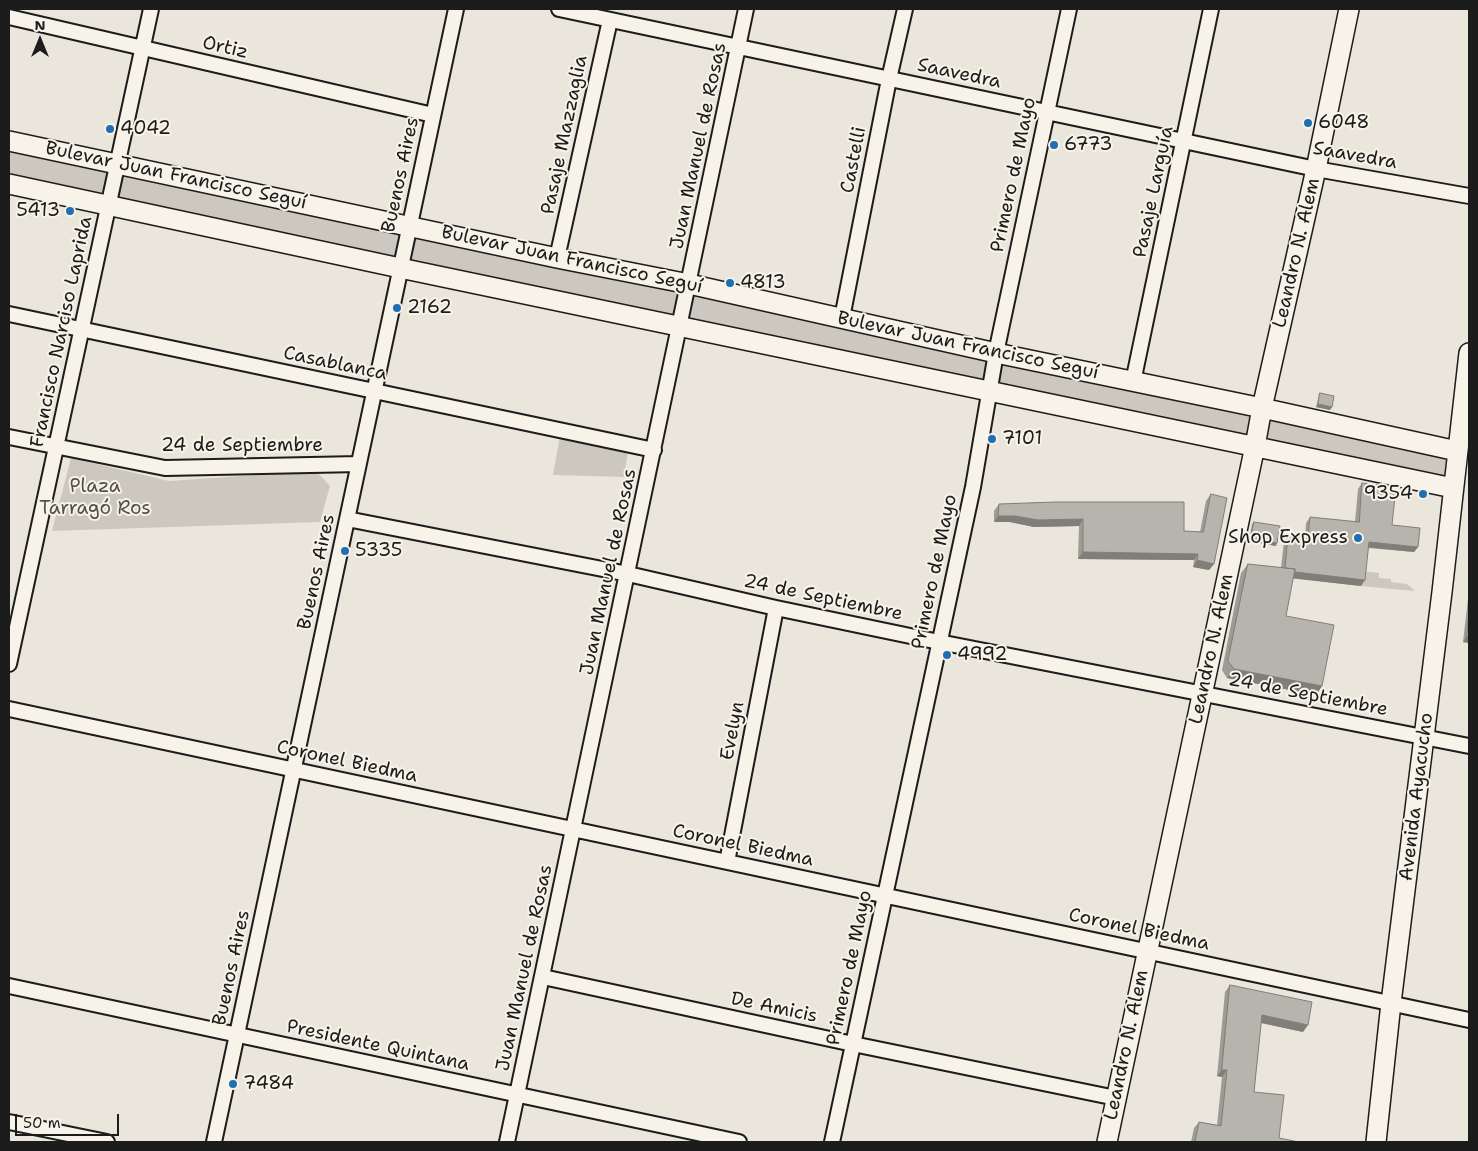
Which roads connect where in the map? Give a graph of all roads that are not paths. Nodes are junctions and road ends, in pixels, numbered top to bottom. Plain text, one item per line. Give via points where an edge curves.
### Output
1 (151, 9) edge
2 (456, 9) edge
3 (559, 9) edge
4 (746, 9) edge
5 (905, 9) edge
6 (1069, 9) edge
7 (1211, 9) edge
8 (1349, 9) edge
9 (9, 17) edge
10 (610, 20) junction
11 (738, 47) junction
12 (142, 48) junction
13 (889, 79) junction
14 (1047, 112) junction
15 (433, 115) junction
16 (9, 141) edge
17 (1184, 141) junction
18 (118, 164) junction
19 (1316, 169) junction
20 (9, 184) edge
21 (1469, 196) edge
22 (109, 205) junction
23 (409, 226) junction
24 (557, 258) junction
25 (400, 268) junction
26 (689, 284) junction
27 (9, 314) edge
28 (842, 318) junction
29 (680, 326) junction
30 (82, 330) junction
31 (996, 352) junction
32 (1469, 353) edge
33 (1133, 382) junction
34 (374, 391) junction
35 (990, 391) junction
36 (1262, 408) junction
37 (9, 437) edge
38 (1462, 439) edge
39 (1255, 446) junction
40 (55, 447) junction
41 (654, 450) junction
42 (359, 464) junction
43 (1453, 488) junction
44 (347, 518) junction
45 (628, 574) junction
46 (776, 608) junction
47 (939, 642) junction
48 (9, 664) edge
49 (1202, 694) junction
50 (9, 709) edge
51 (1424, 736) junction
52 (1469, 746) edge
53 (294, 770) junction
54 (574, 829) junction
55 (728, 862) junction
56 (885, 896) junction
57 (1147, 951) junction
58 (542, 977) junction
59 (9, 986) edge
60 (1391, 1003) junction
61 (1469, 1020) edge
62 (237, 1035) junction
63 (853, 1044) junction
64 (518, 1095) junction
65 (1116, 1098) junction
66 (9, 1122) edge
67 (107, 1142) edge
68 (214, 1142) edge
69 (508, 1142) edge
70 (739, 1142) edge
71 (832, 1142) edge
72 (1107, 1142) edge
73 (1376, 1142) edge

1 - 12 street, Francisco Narciso Laprida
2 - 15 street, Buenos Aires
3 - 10 street, Saavedra
4 - 11 street, Juan Manuel de Rosas
5 - 13 street, Castelli
6 - 14 street, Primero de Mayo
7 - 17 street, Pasaje Larguía
8 - 19 main road, Leandro N. Alem
9 - 12 street, Ortiz
10 - 11 street, Saavedra
10 - 24 street, Pasaje Mazzaglia
11 - 13 street, Saavedra
11 - 26 street, Juan Manuel de Rosas
12 - 15 street, Ortiz
12 - 18 street, Francisco Narciso Laprida
13 - 14 street, Saavedra
13 - 28 street, Castelli
14 - 17 street, Saavedra
14 - 31 street, Primero de Mayo
15 - 23 street, Buenos Aires
16 - 18 main road, Bulevar Juan Francisco Seguí
17 - 19 street, Saavedra
17 - 33 street, Pasaje Larguía
18 - 22 street, Francisco Narciso Laprida
18 - 23 main road, Bulevar Juan Francisco Seguí
19 - 21 street, Saavedra
19 - 36 main road, Leandro N. Alem
20 - 22 main road, Bulevar Juan Francisco Seguí
22 - 25 main road, Bulevar Juan Francisco Seguí
22 - 30 street, Francisco Narciso Laprida
23 - 24 main road, Bulevar Juan Francisco Seguí
23 - 25 street, Buenos Aires
24 - 26 main road, Bulevar Juan Francisco Seguí
25 - 29 main road, Bulevar Juan Francisco Seguí
25 - 34 street, Buenos Aires
26 - 28 main road, Bulevar Juan Francisco Seguí
26 - 29 street, Juan Manuel de Rosas
27 - 30 street, Casablanca
28 - 31 main road, Bulevar Juan Francisco Seguí
29 - 35 main road, Bulevar Juan Francisco Seguí
29 - 41 street, Juan Manuel de Rosas
30 - 34 street, Casablanca
30 - 40 street, Francisco Narciso Laprida
31 - 33 main road, Bulevar Juan Francisco Seguí
31 - 35 street, Primero de Mayo
32 - 38 main road, Avenida Ayacucho
33 - 36 main road, Bulevar Juan Francisco Seguí
34 - 41 street, Casablanca
34 - 42 street, Buenos Aires
35 - 39 main road, Bulevar Juan Francisco Seguí
35 - 47 street, Primero de Mayo
36 - 38 main road, Bulevar Juan Francisco Seguí
36 - 39 main road, Leandro N. Alem
37 - 40 street, 24 de Septiembre
38 - 43 main road, Avenida Ayacucho
39 - 43 main road, Bulevar Juan Francisco Seguí
39 - 49 main road, Leandro N. Alem
40 - 42 street, 24 de Septiembre via 165,468
40 - 48 street, Francisco Narciso Laprida
41 - 45 street, Juan Manuel de Rosas
42 - 44 street, Buenos Aires
43 - 51 main road, Avenida Ayacucho
44 - 45 street, 24 de Septiembre
44 - 53 street, Buenos Aires
45 - 46 street, 24 de Septiembre
45 - 54 street, Juan Manuel de Rosas
46 - 47 street, 24 de Septiembre
46 - 55 street, Evelyn
47 - 49 street, 24 de Septiembre
47 - 56 street, Primero de Mayo
49 - 51 street, 24 de Septiembre
49 - 57 main road, Leandro N. Alem
50 - 53 street, Coronel Biedma
51 - 52 street, 24 de Septiembre
51 - 60 main road, Avenida Ayacucho
53 - 54 street, Coronel Biedma
53 - 62 street, Buenos Aires
54 - 55 street, Coronel Biedma
54 - 58 street, Juan Manuel de Rosas
55 - 56 street, Coronel Biedma
56 - 57 street, Coronel Biedma
56 - 63 street, Primero de Mayo
57 - 60 street, Coronel Biedma
57 - 65 main road, Leandro N. Alem
58 - 63 street, De Amicis
58 - 64 street, Juan Manuel de Rosas
59 - 62 street, Presidente Quintana
60 - 61 street, Coronel Biedma
60 - 73 main road, Avenida Ayacucho
62 - 64 street, Presidente Quintana
62 - 68 street, Buenos Aires
63 - 65 street, De Amicis
63 - 71 street, Primero de Mayo
64 - 69 street, Juan Manuel de Rosas
64 - 70 street, Presidente Quintana
65 - 72 main road, Leandro N. Alem
66 - 67 street

